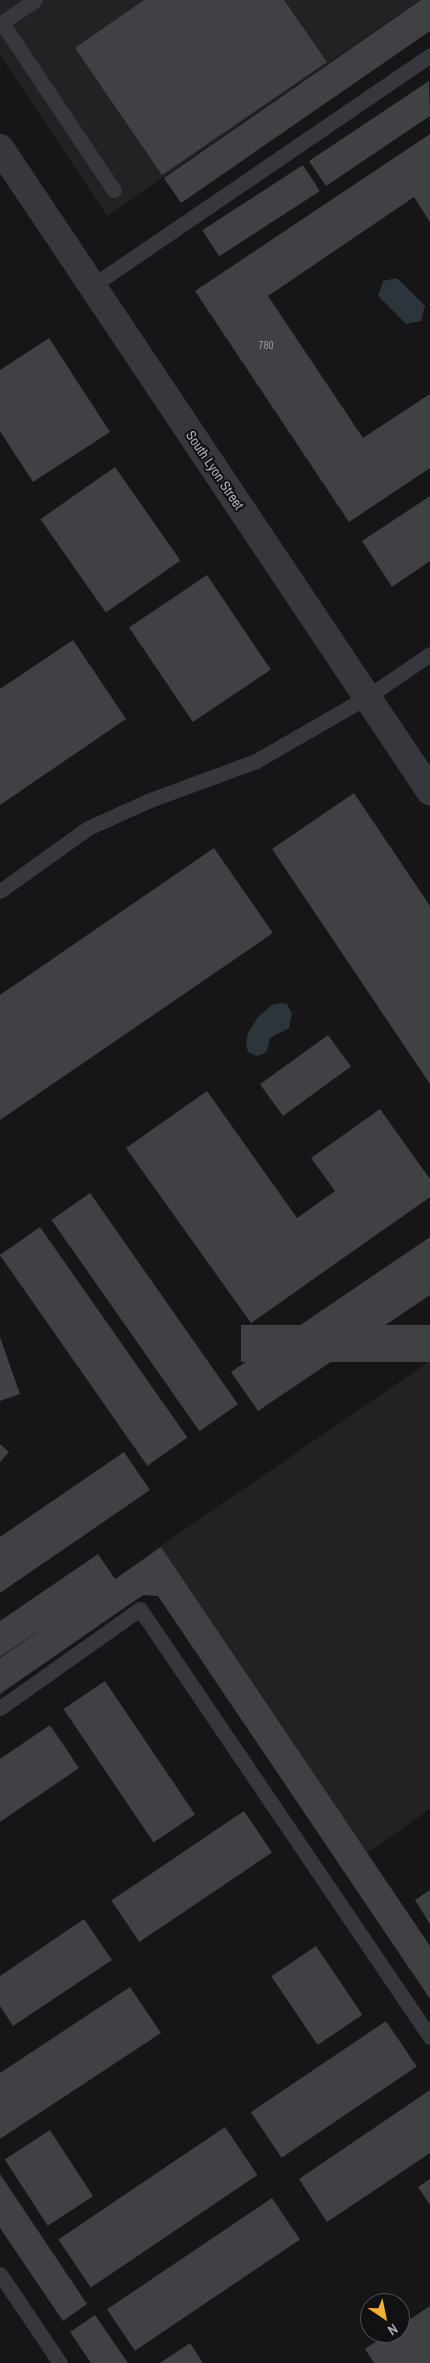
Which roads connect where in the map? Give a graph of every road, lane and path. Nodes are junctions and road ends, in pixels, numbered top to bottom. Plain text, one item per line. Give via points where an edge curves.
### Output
1 (35, 0) edge
2 (1, 23) edge
3 (430, 55) edge
4 (0, 148) edge
5 (114, 190) dead end
6 (92, 286) junction
7 (430, 654) edge
8 (367, 697) junction
9 (430, 791) edge
10 (0, 891) edge
11 (0, 1708) edge
12 (430, 2037) edge
13 (0, 2274) edge
14 (60, 2363) edge

1 - 2 lane
2 - 5 lane
3 - 6 lane
4 - 6 street, South Lyon Street
6 - 8 street, South Lyon Street
7 - 8 lane
8 - 9 street, South Lyon Street
8 - 10 lane via 256,761 150,800 88,828
11 - 12 lane via 140,1610
13 - 14 lane

